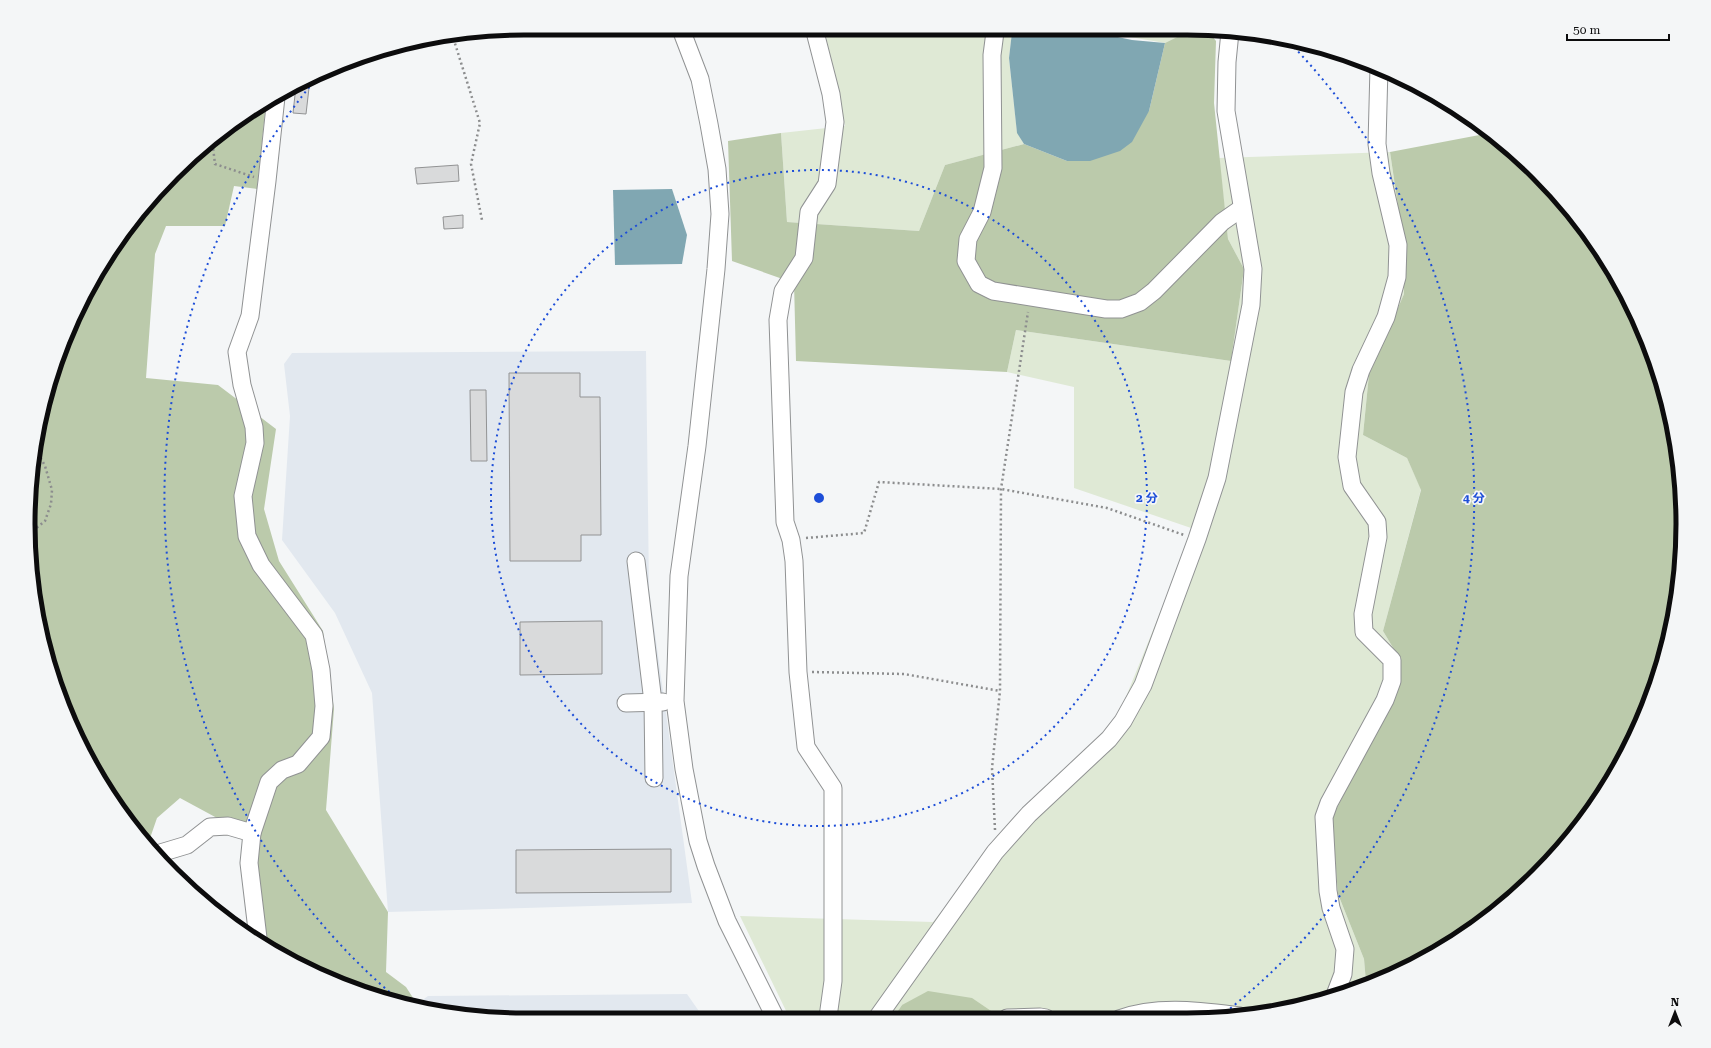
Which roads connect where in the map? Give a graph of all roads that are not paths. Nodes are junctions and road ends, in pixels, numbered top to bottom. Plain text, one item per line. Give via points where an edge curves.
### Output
1 (683, 35) edge
2 (815, 35) edge
3 (995, 35) edge
4 (1230, 37) edge
5 (1379, 74) edge
6 (275, 103) edge
7 (1242, 208) junction
8 (636, 561) dead end
9 (676, 701) junction
10 (653, 702) junction
11 (626, 703) dead end
12 (654, 778) dead end
13 (252, 833) junction
14 (162, 853) edge
15 (258, 934) edge
16 (1337, 989) edge
17 (1208, 1012) edge
18 (773, 1013) edge
19 (829, 1013) edge
20 (881, 1013) edge
21 (1141, 1013) edge

1 - 9 street via 700,79 710,124 720,214 697,446 680,576
2 - 19 street via 836,122 827,184 809,212 804,258 783,291 778,320 785,522 794,561 798,672 806,747 833,788 833,981
3 - 7 street via 992,55 993,168 982,212 968,239 966,261 979,284 993,291 1106,309 1121,309 1140,302 1154,291 1222,222
4 - 7 street via 1226,111
5 - 16 street via 1377,144 1398,245 1397,277 1386,317 1361,370 1354,392 1347,457 1352,486 1377,522 1378,537 1363,614 1364,632 1392,660 1392,681 1385,700 1329,803 1324,817 1328,891 1345,949 1343,974
6 - 13 street via 250,316 237,352 242,385 254,427 255,443 243,496 247,536 261,565 314,636 321,670 324,706 321,737 298,764 282,770 269,782
7 - 20 street via 1253,269 1251,305 1217,478 1143,685 1123,721 1109,739 1029,814 996,852
8 - 10 street
9 - 10 street
9 - 18 street via 684,769 702,853 727,921
10 - 11 street
10 - 12 street
13 - 14 street via 228,826 210,827 187,845
13 - 15 street via 249,863
17 - 21 street via 1154,1010

